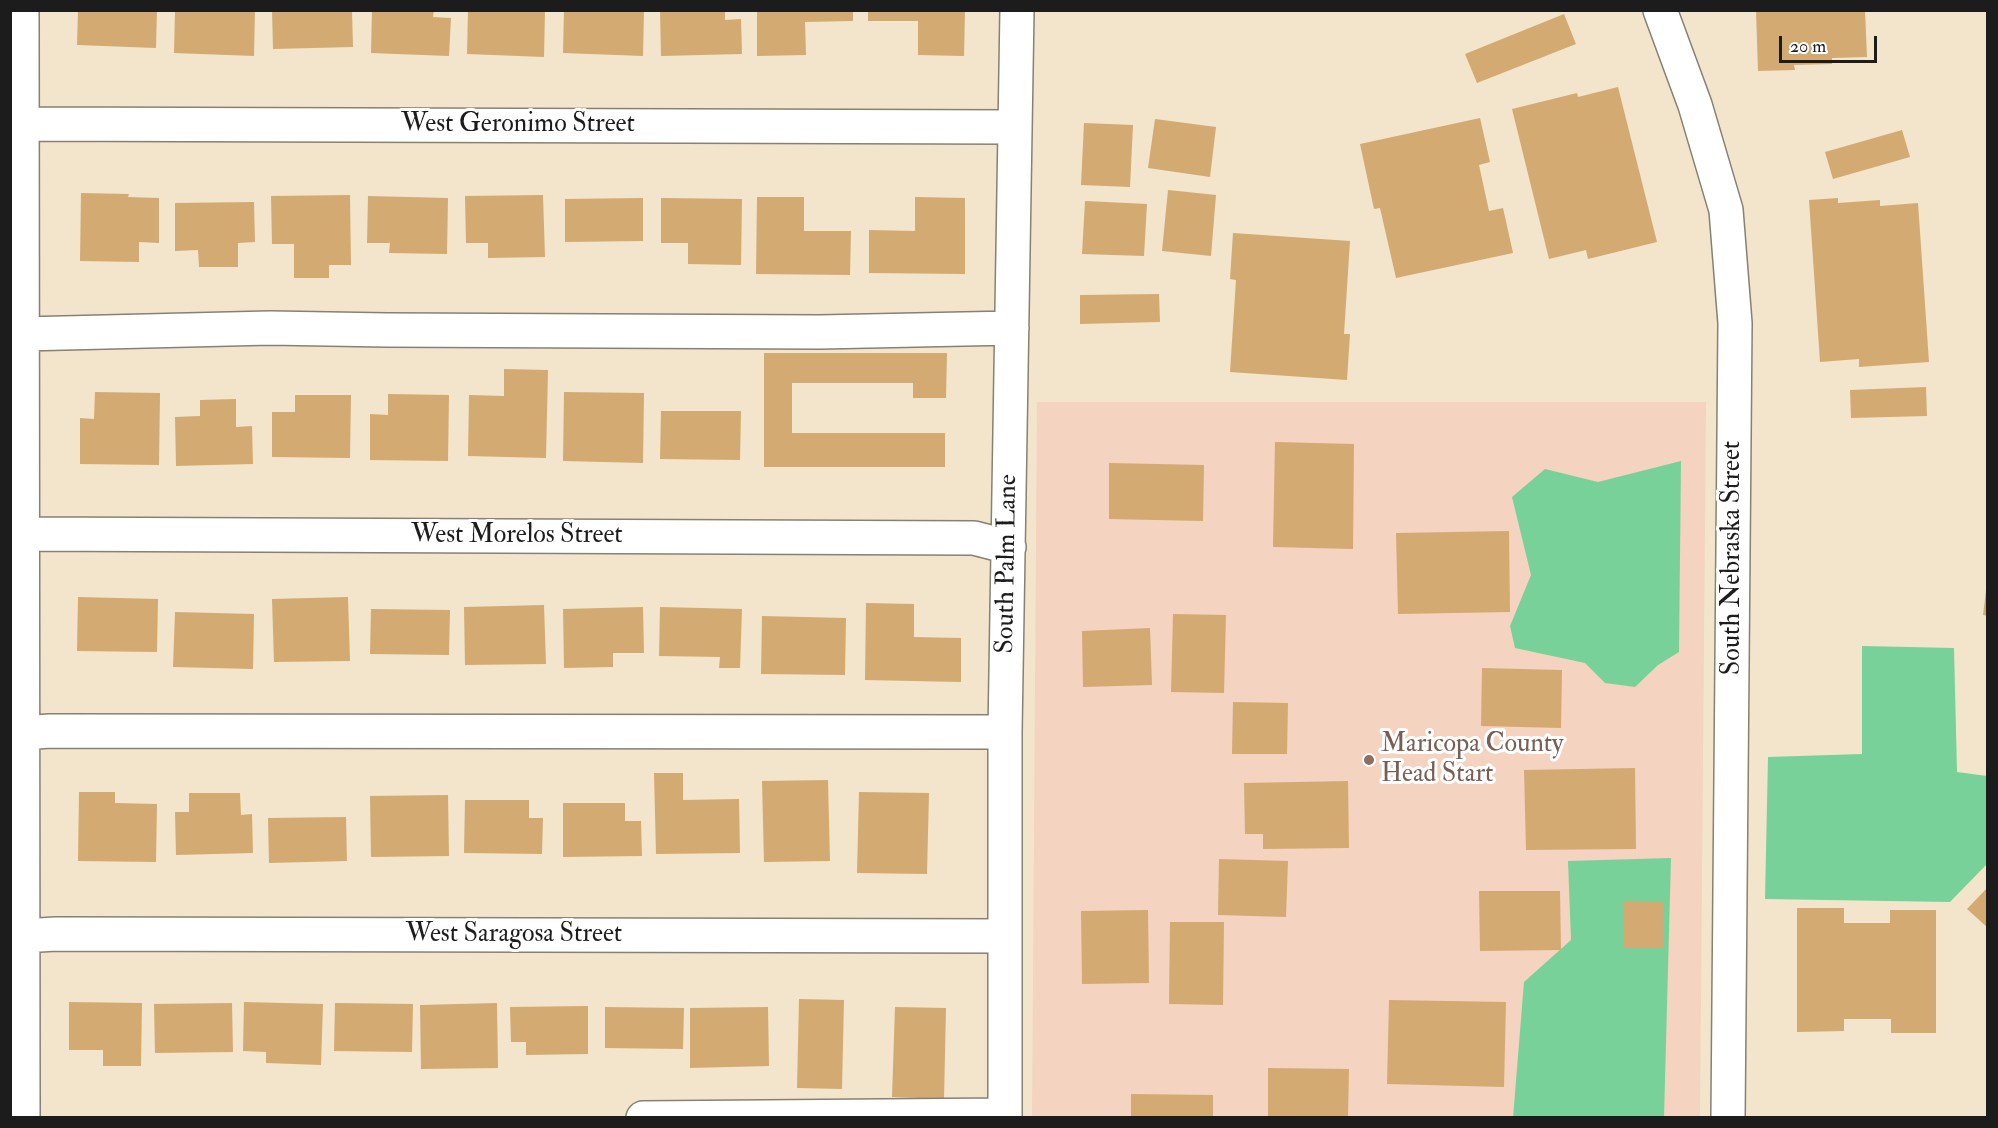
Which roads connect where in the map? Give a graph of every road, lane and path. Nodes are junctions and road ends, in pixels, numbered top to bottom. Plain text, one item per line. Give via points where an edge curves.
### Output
1 (22, 10) edge
2 (1017, 10) edge
3 (1660, 10) edge
4 (22, 124) junction
5 (1014, 127) junction
6 (1012, 328) junction
7 (23, 334) junction
8 (23, 534) junction
9 (1009, 547) junction
10 (1005, 732) junction
11 (23, 733) junction
12 (23, 936) junction
13 (1005, 936) junction
14 (1005, 1116) edge
15 (23, 1118) edge
16 (643, 1118) edge
17 (1728, 1118) edge

1 - 4 street
2 - 5 street, South Palm Lane
3 - 17 street, South Nebraska Street via 1695,105 1726,210 1734,323
4 - 5 street, West Geronimo Street
4 - 7 street
5 - 6 street, South Palm Lane
6 - 7 street via 820,332 270,328
6 - 9 street, South Palm Lane
7 - 8 street
8 - 9 street, West Morelos Street via 974,538
8 - 11 street
9 - 10 street, South Palm Lane
10 - 11 street
10 - 13 street, South Palm Lane
11 - 12 street
12 - 13 street, West Saragosa Street
12 - 15 street
13 - 14 street, South Palm Lane
14 - 16 street

